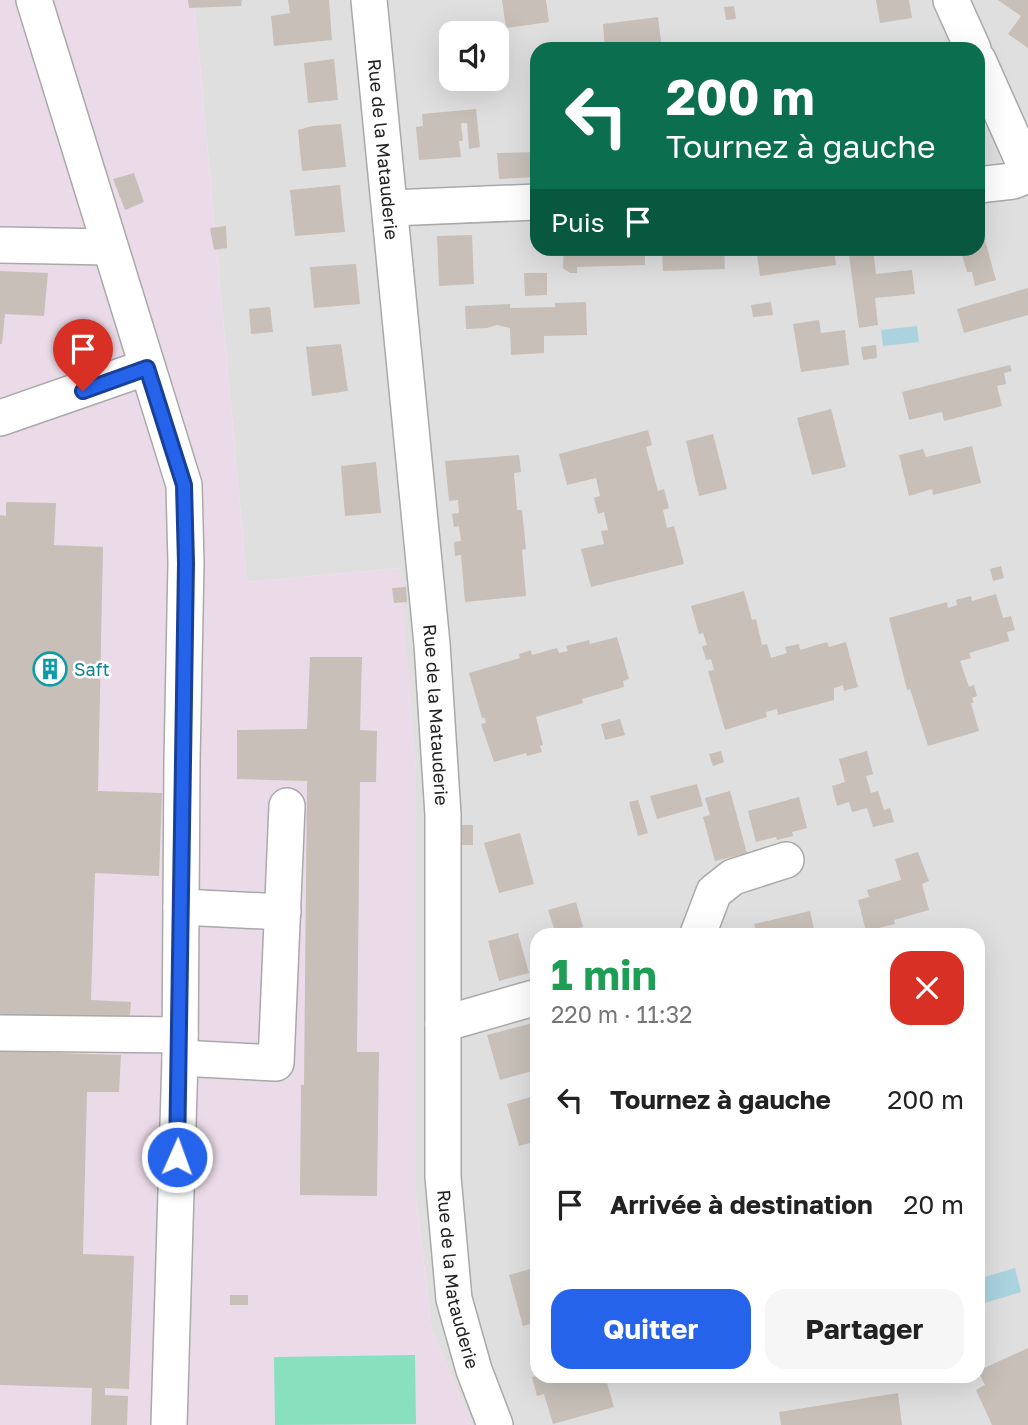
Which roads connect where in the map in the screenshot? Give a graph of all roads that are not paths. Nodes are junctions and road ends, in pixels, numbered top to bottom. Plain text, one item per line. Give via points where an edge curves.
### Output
1 (34, 0) edge
2 (369, 0) edge
3 (951, 0) edge
4 (970, 42) edge
5 (985, 76) edge
6 (1028, 173) edge
7 (985, 184) edge
8 (530, 202) edge
9 (391, 208) junction
10 (0, 245) edge
11 (110, 247) junction
12 (147, 368) junction
13 (0, 418) edge
14 (287, 806) dead end
15 (786, 860) dead end
16 (181, 907) junction
17 (283, 912) junction
18 (700, 928) edge
19 (530, 999) edge
20 (443, 1024) junction
21 (0, 1033) edge
22 (180, 1047) junction
23 (169, 1425) edge
24 (495, 1425) edge

1 - 11 street
2 - 9 street, Rue de la Matauderie
3 - 4 street
5 - 6 street
6 - 7 street via 1013,181
8 - 9 street
9 - 20 street, Rue de la Matauderie via 432,644 443,832
10 - 11 street
11 - 12 street
12 - 13 street
12 - 16 street via 184,485
14 - 17 street
15 - 18 street via 733,877 714,892
16 - 17 street
16 - 22 street
17 - 22 street via 276,1063
19 - 20 street
20 - 24 street, Rue de la Matauderie via 443,1177 454,1299
21 - 22 street
22 - 23 street

